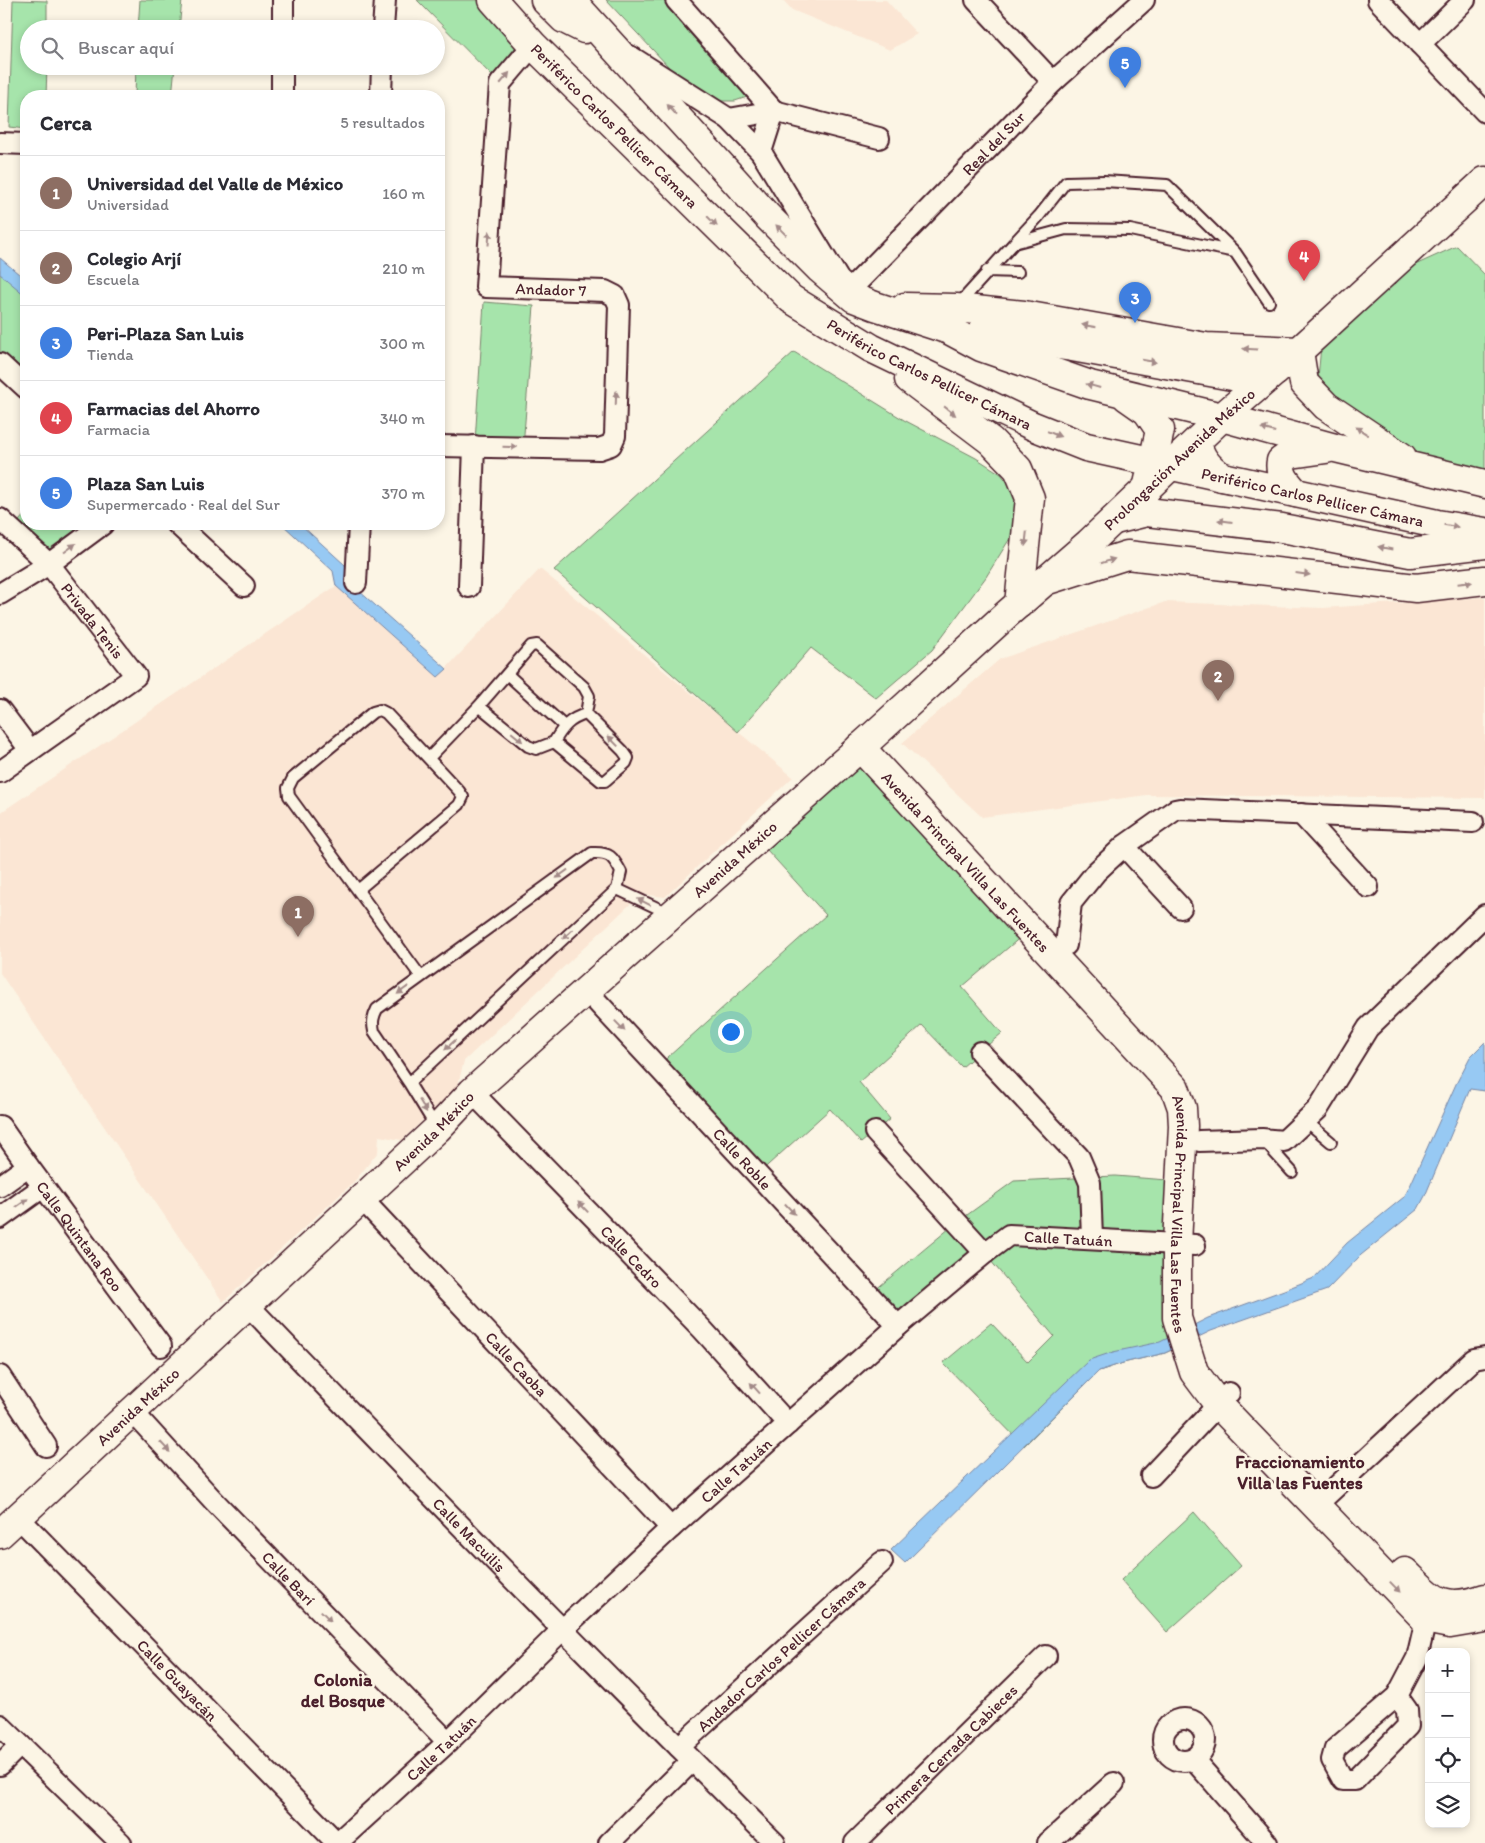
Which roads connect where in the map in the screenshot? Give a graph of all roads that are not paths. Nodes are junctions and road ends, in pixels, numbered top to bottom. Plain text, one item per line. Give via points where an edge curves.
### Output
1 (283, 0) edge
2 (384, 0) edge
3 (493, 0) edge
4 (545, 0) edge
5 (571, 0) edge
6 (676, 0) edge
7 (976, 0) edge
8 (1144, 0) edge
9 (1378, 0) edge
10 (1465, 0) edge
11 (283, 20) edge
12 (383, 20) edge
13 (612, 44) junction
14 (1420, 44) junction
15 (533, 45) junction
16 (282, 75) edge
17 (381, 75) edge
18 (1053, 82) junction
19 (282, 90) edge
20 (380, 90) edge
21 (774, 111) junction
22 (1485, 112) edge
23 (730, 119) junction
24 (879, 138) dead end
25 (0, 143) edge
26 (20, 144) edge
27 (761, 152) junction
28 (1485, 181) edge
29 (1014, 243) junction
30 (1235, 252) junction
31 (987, 271) junction
32 (1018, 272) dead end
33 (791, 299) junction
34 (857, 302) junction
35 (1269, 302) dead end
36 (953, 319) junction
37 (1022, 339) junction
38 (871, 348) junction
39 (1299, 351) junction
40 (0, 364) edge
41 (1276, 371) junction
42 (20, 382) edge
43 (1122, 393) junction
44 (1222, 417) junction
45 (1197, 442) junction
46 (445, 446) edge
47 (474, 446) junction
48 (1335, 448) junction
49 (1162, 464) junction
50 (1417, 468) junction
51 (1222, 476) junction
52 (1485, 484) edge
53 (1296, 493) junction
54 (0, 519) edge
55 (1115, 520) junction
56 (1282, 528) junction
57 (95, 530) edge
58 (183, 530) edge
59 (359, 530) edge
60 (1485, 532) edge
61 (1485, 544) edge
62 (49, 564) junction
63 (1271, 570) junction
64 (1485, 580) edge
65 (1045, 581) junction
66 (356, 583) dead end
67 (244, 586) dead end
68 (469, 587) dead end
69 (0, 594) edge
70 (1018, 604) junction
71 (507, 674) junction
72 (479, 706) junction
73 (0, 710) edge
74 (586, 714) junction
75 (564, 726) junction
76 (867, 741) junction
77 (554, 742) junction
78 (30, 750) junction
79 (429, 758) junction
80 (0, 772) edge
81 (1301, 814) junction
82 (1473, 822) dead end
83 (1124, 846) junction
84 (1368, 887) dead end
85 (616, 889) junction
86 (358, 890) junction
87 (1181, 908) dead end
88 (671, 915) junction
89 (1485, 915) edge
90 (1066, 945) junction
91 (421, 977) junction
92 (586, 990) junction
93 (980, 1052) dead end
94 (409, 1083) junction
95 (472, 1092) junction
96 (1306, 1122) junction
97 (0, 1126) edge
98 (438, 1129) junction
99 (875, 1132) dead end
100 (1262, 1139) junction
101 (1199, 1140) junction
102 (1330, 1142) dead end
103 (28, 1166) junction
104 (1292, 1172) dead end
105 (0, 1186) edge
106 (43, 1187) junction
107 (362, 1199) junction
108 (0, 1218) edge
109 (1092, 1239) junction
110 (1186, 1244) junction
111 (985, 1253) junction
112 (248, 1305) junction
113 (898, 1326) junction
114 (161, 1346) dead end
115 (1485, 1358) edge
116 (0, 1376) edge
117 (1224, 1399) junction
118 (132, 1412) junction
119 (788, 1424) junction
120 (46, 1446) dead end
121 (1151, 1476) dead end
122 (1326, 1496) junction
123 (9, 1526) edge
124 (671, 1528) junction
125 (882, 1562) dead end
126 (1428, 1608) junction
127 (1482, 1611) edge
128 (562, 1630) junction
129 (1046, 1656) dead end
130 (1397, 1696) dead end
131 (0, 1725) edge
132 (448, 1742) junction
133 (20, 1745) junction
134 (685, 1754) junction
135 (1193, 1759) dead end
136 (0, 1765) edge
137 (1114, 1782) dead end
138 (121, 1843) edge
139 (337, 1843) edge
140 (610, 1843) edge
141 (775, 1843) edge
142 (855, 1843) edge
143 (1048, 1843) edge
144 (1267, 1843) edge

1 - 11 street
2 - 12 street
3 - 15 main road, Periférico Carlos Pellicer Cámara
4 - 13 main road via 564,19
5 - 13 main road, Periférico Carlos Pellicer Cámara
6 - 21 street
7 - 18 street
8 - 18 street, Real del Sur
9 - 14 street
10 - 14 street
13 - 23 street
34 -> 13 main road, Periférico Carlos Pellicer Cámara via 767,216
14 - 22 street
15 -> 33 main road, Periférico Carlos Pellicer Cámara
47 -> 15 street, Andador 7 via 599,449 610,445 615,436 620,305 615,296 605,292 486,287 500,84
16 - 19 street
17 - 20 street
18 - 34 street, Real del Sur
21 - 23 street
21 - 24 street
21 - 27 street
23 - 27 street
25 - 26 street
27 - 34 street
28 - 39 main road, Prolongación Avenida México
29 - 30 lane via 1066,229 1130,230
29 - 30 lane via 1066,182 1133,182 1168,185
29 - 31 lane
30 - 35 lane
31 - 32 lane
31 - 36 lane
33 - 34 main road
33 - 38 main road, Periférico Carlos Pellicer Cámara
34 - 36 main road, Periférico Carlos Pellicer Cámara
36 - 37 main road
36 - 37 main road, Periférico Carlos Pellicer Cámara via 981,347
39 -> 37 main road
37 -> 41 main road via 1232,376
43 -> 37 main road, Periférico Carlos Pellicer Cámara via 1090,385
38 -> 49 main road, Periférico Carlos Pellicer Cámara via 1033,426 1086,447
38 -> 70 main road via 991,441 1018,469 1030,498
39 - 41 main road, Prolongación Avenida México
50 -> 39 main road via 1326,406 1304,382
40 - 42 street
41 - 44 main road, Prolongación Avenida México
43 - 44 main road, Periférico Carlos Pellicer Cámara
43 - 49 main road via 1147,411 1160,430
44 - 45 main road, Prolongación Avenida México
48 -> 44 main road, Periférico Carlos Pellicer Cámara
45 - 49 main road, Prolongación Avenida México
45 - 51 main road via 1203,460
46 - 47 street
47 - 68 street
48 - 50 main road, Periférico Carlos Pellicer Cámara
48 - 53 main road via 1291,454 1281,461 1280,470
49 - 51 main road, Periférico Carlos Pellicer Cámara
49 - 55 main road, Prolongación Avenida México via 1147,489
50 - 52 main road, Periférico Carlos Pellicer Cámara
51 - 53 main road, Periférico Carlos Pellicer Cámara
53 -> 60 main road, Periférico Carlos Pellicer Cámara
54 - 62 street, Privada Tenis
56 -> 55 main road via 1147,512
55 - 65 main road, Prolongación Avenida México
61 -> 56 main road via 1410,553
56 - 63 main road
62 -> 57 street
58 - 67 street
59 - 66 street
62 - 69 street
62 - 78 street, Privada Tenis via 136,676
63 -> 64 main road via 1416,588
65 -> 63 main road via 1126,555
65 - 70 main road, Prolongación Avenida México
70 - 76 main road, Prolongación Avenida México
71 - 72 lane
71 - 74 lane via 531,646 538,645 584,687 589,696
71 - 75 lane
72 -> 77 lane via 528,746 536,749
72 - 79 lane
73 - 78 street
74 - 75 lane
77 -> 74 lane via 597,779 605,781 626,763 628,758 623,751
75 - 77 lane
76 - 88 main road, Avenida México
76 - 90 main road, Avenida Principal Villa Las Fuentes
76 - 110 main road, Avenida Principal Villa Las Fuentes via 1175,1088 1182,1108
78 - 80 street
79 - 86 lane via 459,791 462,797 459,805
79 - 86 lane via 380,710 372,712 290,783 289,796
81 - 82 street
81 - 83 street via 1180,809
81 - 84 street
83 - 87 street
83 - 90 street via 1096,872 1071,903
88 -> 85 lane
85 -> 91 lane via 621,872 615,860 604,852 592,852
85 -> 94 lane
86 - 91 lane
88 - 92 main road, Avenida México
89 - 96 street via 1368,1028 1318,1109
90 - 101 main road, Avenida Principal Villa Las Fuentes via 1186,1083 1198,1106
91 -> 94 lane via 377,1009 372,1024
92 - 95 main road, Avenida México
92 -> 113 street, Calle Roble
93 - 109 street via 1079,1156 1090,1182
94 -> 98 lane
95 - 98 main road, Avenida México
119 -> 95 street, Calle Cedro via 703,1330
96 - 100 street via 1284,1141
96 - 102 lane
97 - 103 street, Calle Quintana Roo
98 - 107 main road, Avenida México
99 - 111 street
100 - 101 street
100 - 104 lane
101 - 110 main road, Avenida Principal Villa Las Fuentes
103 - 105 street
103 - 106 street, Calle Quintana Roo
108 -> 106 street
106 - 114 street, Calle Quintana Roo
107 - 112 main road, Avenida México
107 - 124 street, Calle Caoba
109 - 110 street, Calle Tatuán
109 - 111 street, Calle Tatuán via 1010,1234
110 - 117 main road, Avenida Principal Villa Las Fuentes via 1193,1320 1206,1362
111 - 113 street, Calle Tatuán
112 - 118 main road, Avenida México
112 - 128 street, Calle Macuilis
113 - 119 street, Calle Tatuán
115 - 122 street via 1474,1359
116 - 120 street
117 - 121 street
117 - 122 main road, Avenida Principal Villa Las Fuentes
117 -> 126 main road, Avenida Principal Villa Las Fuentes
118 - 123 main road, Avenida México
118 -> 132 street, Calle Barí
119 - 124 street, Calle Tatuán
122 - 126 main road, Avenida Principal Villa Las Fuentes
123 - 139 street, Calle Guayacán
124 - 128 street, Calle Tatuán
125 - 134 street, Andador Carlos Pellicer Cámara
126 - 127 main road, Avenida Principal Villa Las Fuentes via 1450,1605
126 - 130 street via 1417,1658
128 - 132 street, Calle Tatuán
128 - 134 street, Calle Macuilis
129 - 142 street, Primera Cerrada Cabieces
131 - 133 street
132 - 139 street, Calle Tatuán
133 - 136 street
133 - 138 street
134 - 140 street, Andador Carlos Pellicer Cámara
134 - 141 street, Calle Macuilis
135 - 144 street
137 - 143 street

